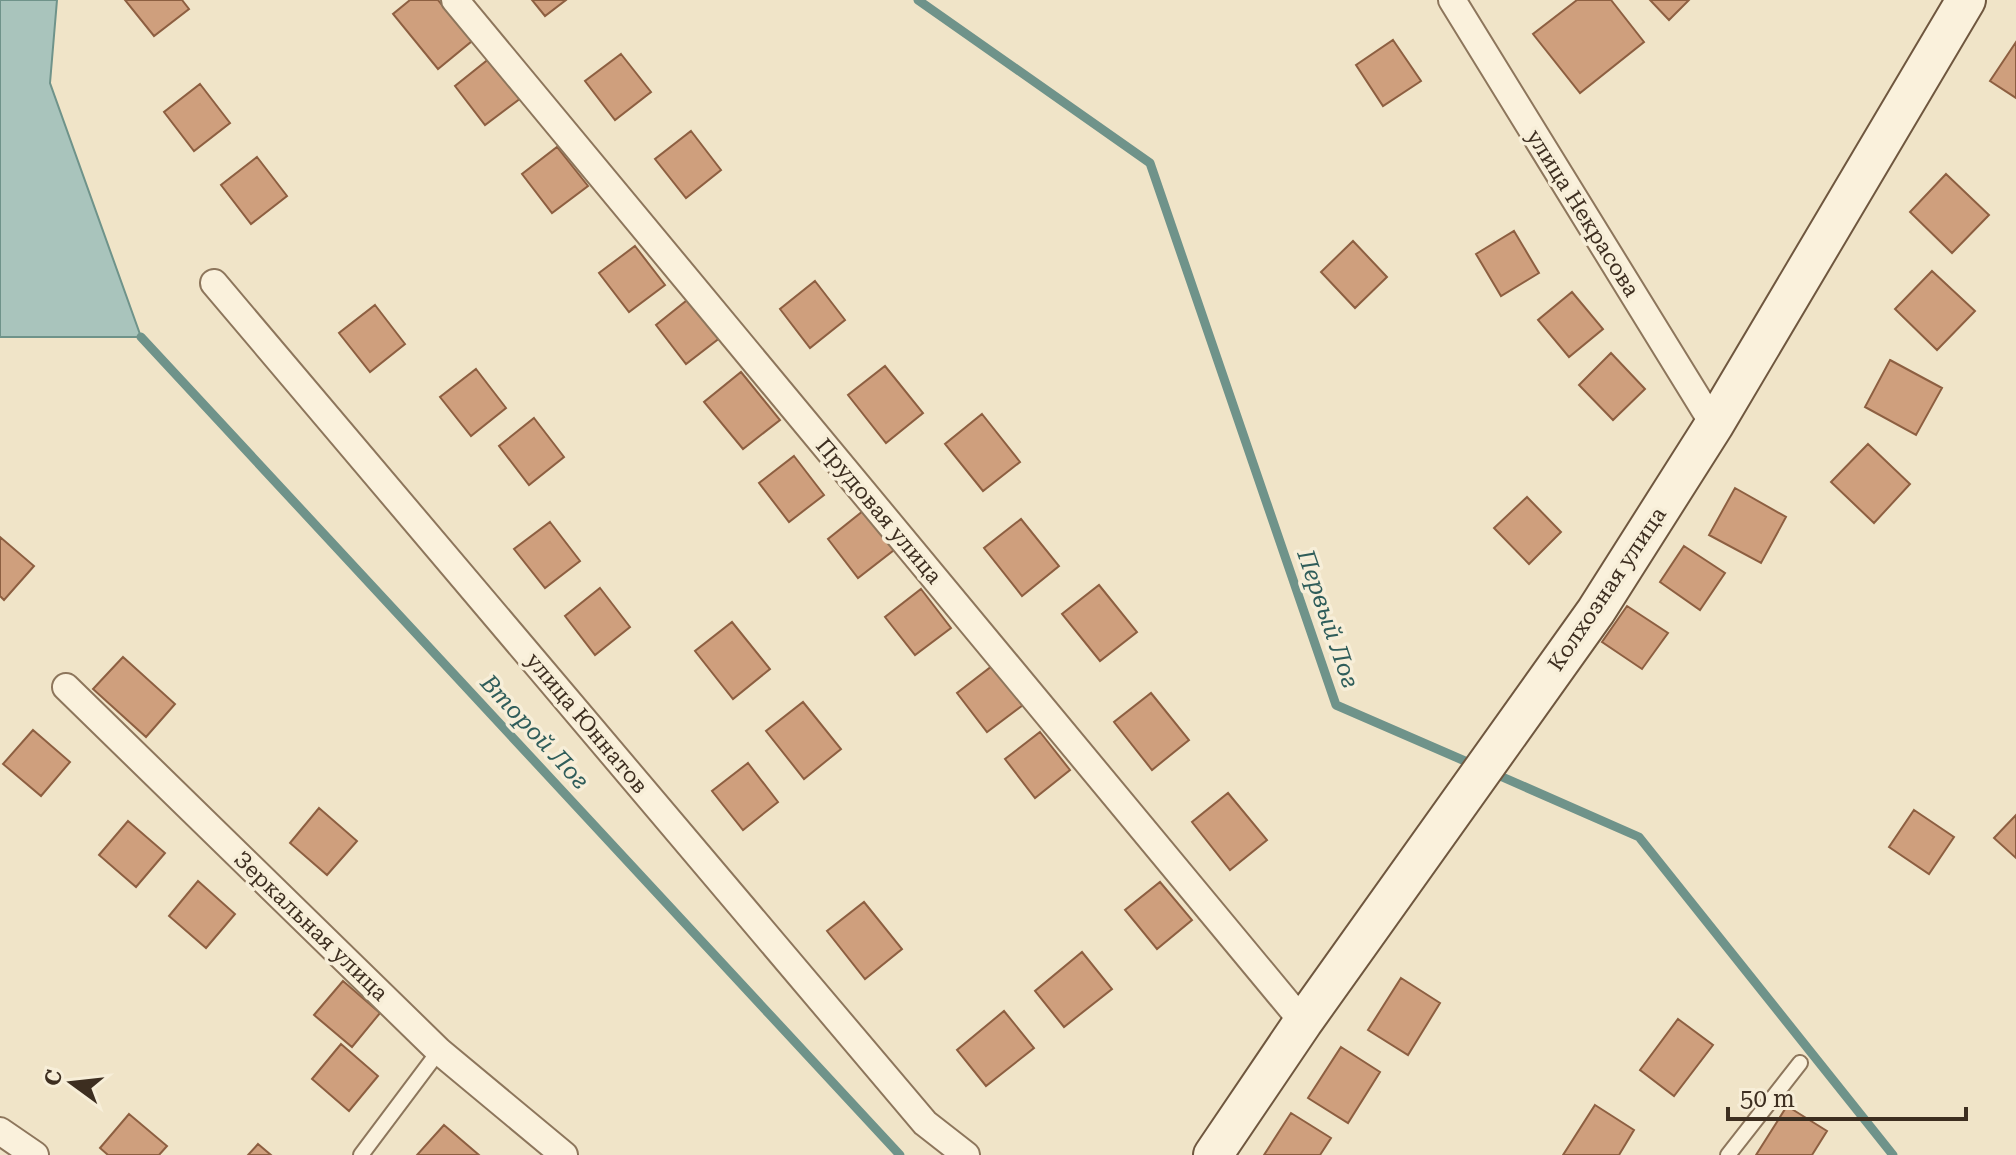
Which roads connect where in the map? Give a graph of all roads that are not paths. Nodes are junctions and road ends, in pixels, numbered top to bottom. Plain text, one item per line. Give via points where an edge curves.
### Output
1 (455, 0) edge
2 (1452, 0) edge
3 (1966, 0) edge
4 (214, 283) dead end
5 (1714, 425) junction
6 (66, 687) dead end
7 (1303, 1022) junction
8 (439, 1051) junction
9 (1800, 1063) dead end
10 (0, 1131) edge
11 (35, 1155) edge
12 (361, 1155) edge
13 (564, 1155) edge
14 (966, 1155) edge
15 (1213, 1155) edge
16 (1728, 1155) edge

1 - 7 street, Прудовая улица
2 - 5 street, улица Некрасова
3 - 5 street, Колхозная улица
4 - 14 street, улица Юннатов via 925,1123
5 - 7 street, Колхозная улица via 1596,611
6 - 8 street, Зеркальная улица
7 - 15 street, Колхозная улица
8 - 12 lane
8 - 13 street, Зеркальная улица
9 - 16 lane
10 - 11 street

